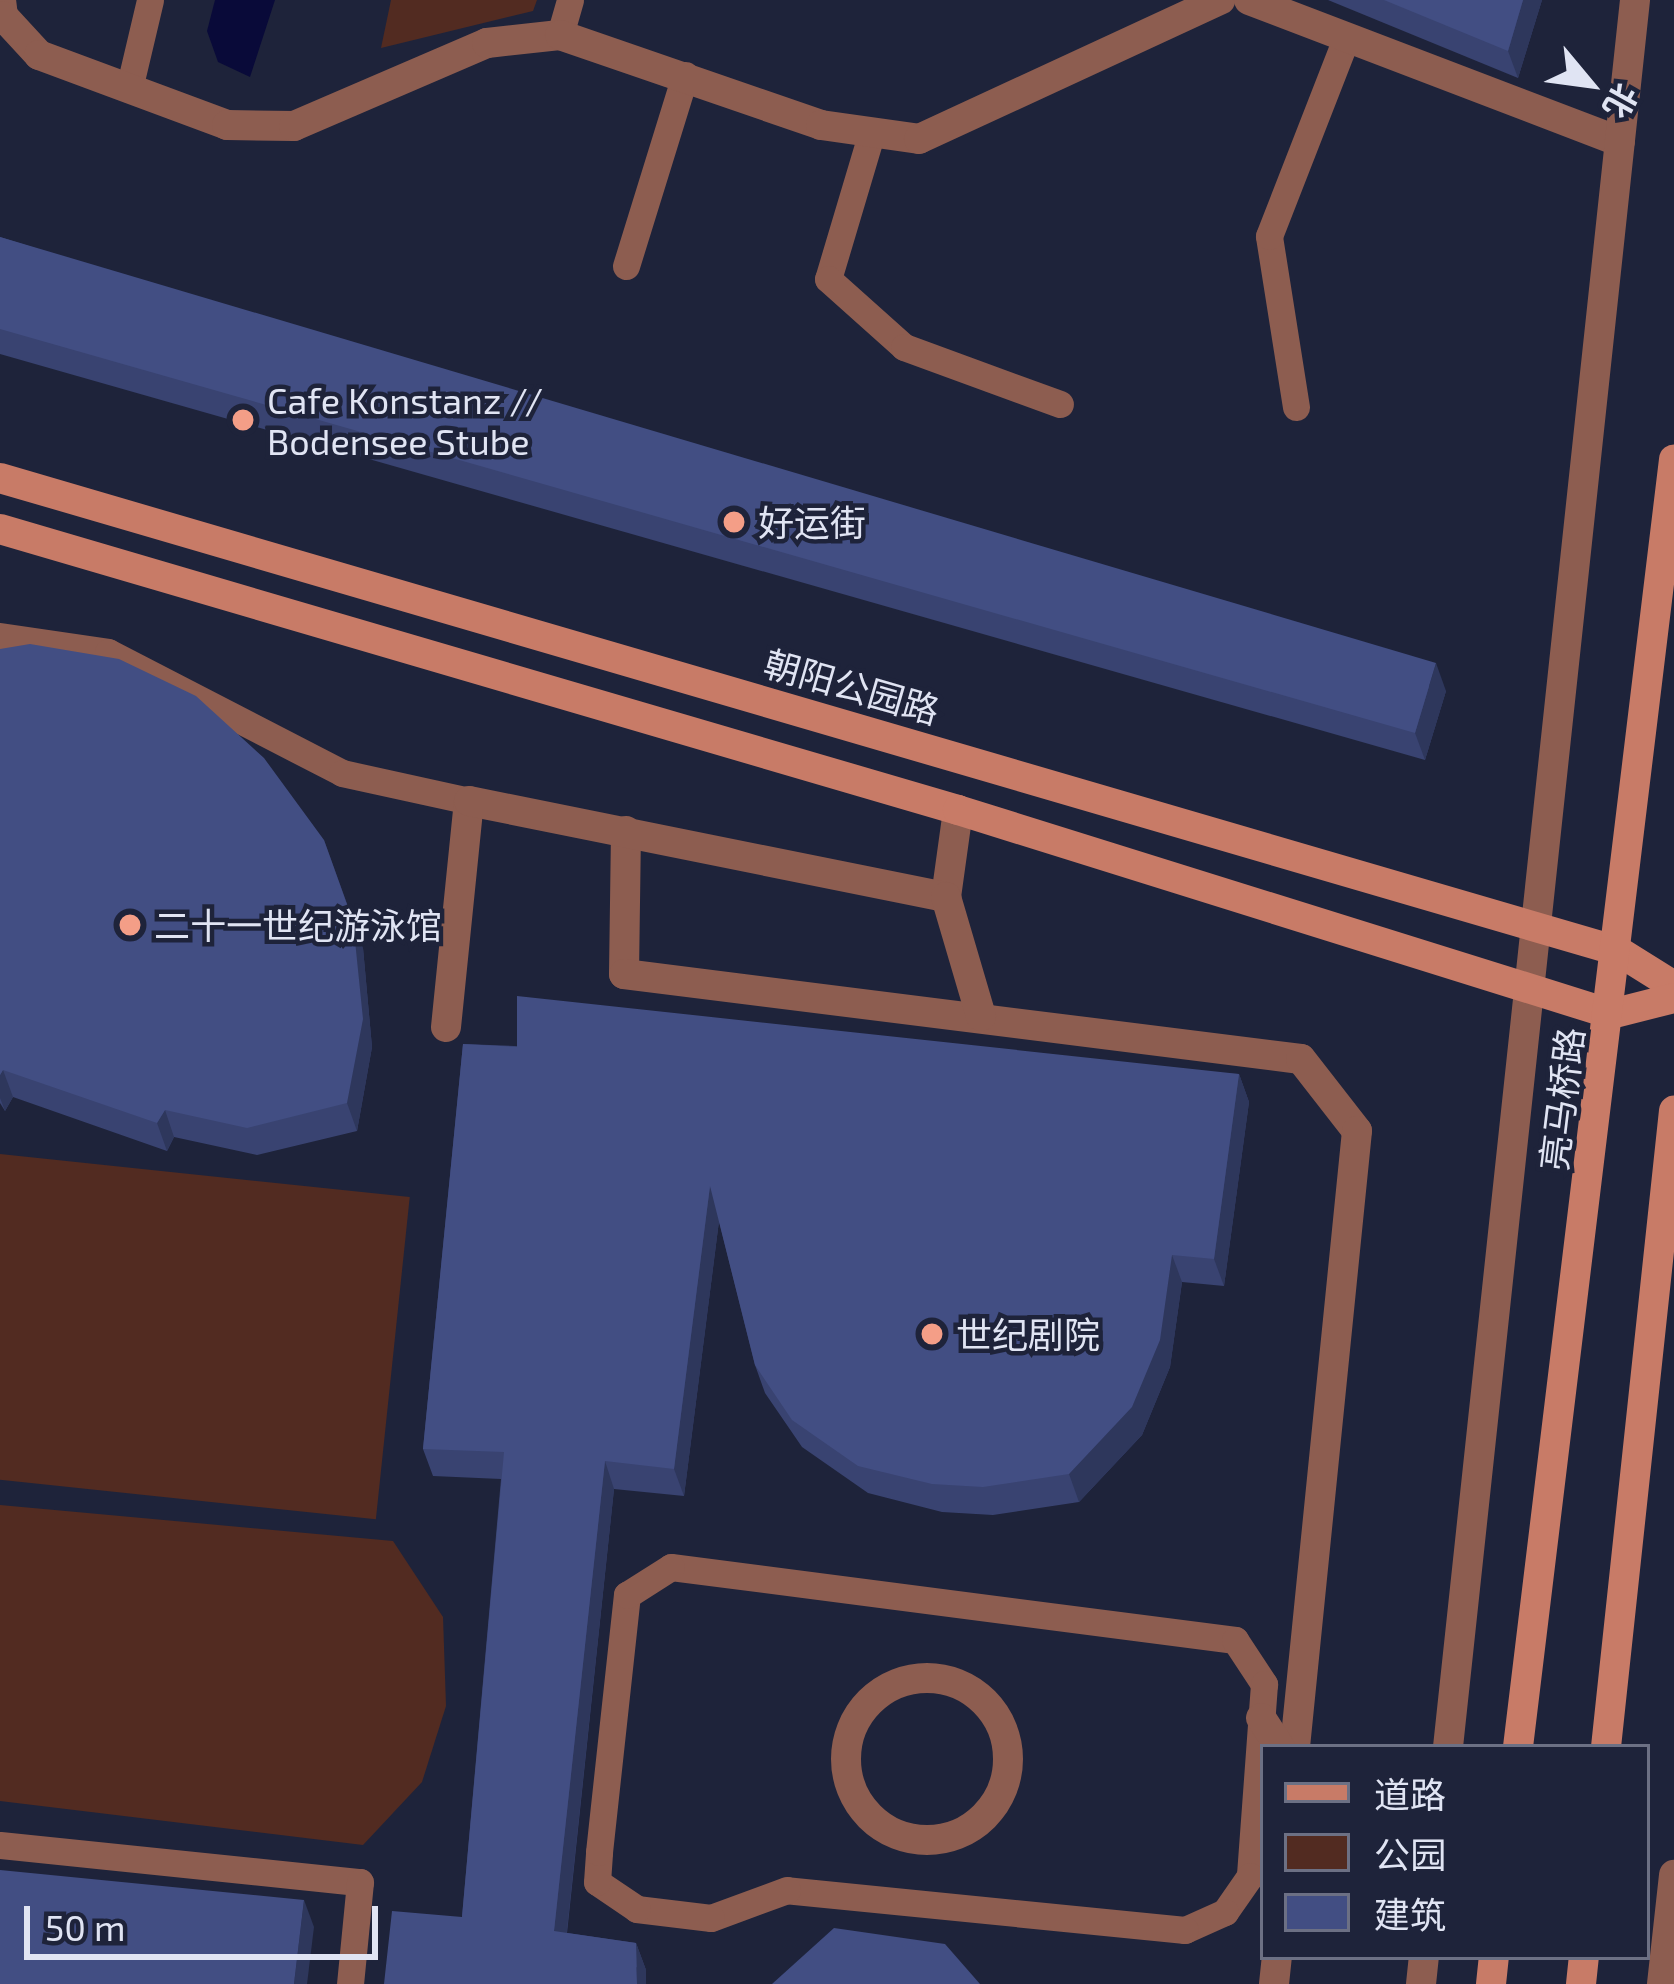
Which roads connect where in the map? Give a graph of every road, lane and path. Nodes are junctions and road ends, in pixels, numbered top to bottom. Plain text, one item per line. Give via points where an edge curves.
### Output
1 (2, 0) edge
2 (150, 0) edge
3 (570, 0) edge
4 (1220, 0) edge
5 (1249, 0) edge
6 (1635, 0) edge
7 (560, 35) junction
8 (1346, 38) junction
9 (685, 76) junction
10 (129, 89) junction
11 (871, 135) junction
12 (1620, 142) junction
13 (626, 266) dead end
14 (1060, 404) dead end
15 (1296, 406) dead end
16 (1674, 459) edge
17 (0, 478) edge
18 (0, 529) edge
19 (0, 636) edge
20 (469, 801) junction
21 (958, 810) junction
22 (626, 831) junction
23 (946, 897) junction
24 (1535, 926) junction
25 (1618, 951) junction
26 (1674, 986) edge
27 (1528, 988) junction
28 (1674, 998) edge
29 (1611, 1014) junction
30 (981, 1016) junction
31 (446, 1027) dead end
32 (1674, 1111) edge
33 (1261, 1718) junction
34 (1260, 1744) edge
35 (1278, 1744) edge
36 (1295, 1744) edge
37 (1448, 1744) edge
38 (1518, 1744) edge
39 (1606, 1744) edge
40 (1260, 1749) edge
41 (971, 1828) joint
42 (1257, 1843) edge
43 (0, 1845) edge
44 (1674, 1875) edge
45 (350, 1984) edge
46 (1663, 1984) edge

1 - 10 street via 3,16 39,55
2 - 10 lane
3 - 7 lane
4 - 11 street via 919,139
5 - 8 street
6 - 12 street
7 - 9 street
7 - 10 street via 487,43 294,126 227,125
8 - 12 street
8 - 15 lane via 1269,236
9 - 11 street
9 - 13 lane
11 - 14 lane via 828,279 904,347
12 - 24 street
16 - 25 main road, 亮马桥路
17 - 24 main road, 朝阳公园路
18 - 21 main road
19 - 20 lane via 108,652 217,701 342,772
20 - 22 street
20 - 31 street
21 - 23 street
21 - 27 main road
22 - 23 street
22 - 30 street via 624,974
23 - 30 street
24 - 25 main road, 朝阳公园路
24 - 27 street
25 - 26 main road, 朝阳公园路
25 - 29 main road, 亮马桥路
27 - 29 main road
27 - 37 street
28 - 29 main road
29 - 38 main road, 亮马桥路
30 - 36 street via 1301,1059 1357,1131
32 - 39 main road
33 - 34 lane
33 - 35 street
33 - 42 lane via 1264,1684 1234,1640 671,1567 627,1595 597,1882 637,1910 711,1918 787,1890 1185,1930 1225,1912 1250,1876
40 - 42 lane
41 - 41 street via 1004,1793 1009,1754 998,1715 938,1673 891,1683 864,1707 845,1756 856,1803 883,1832 919,1844
43 - 45 lane via 359,1882
44 - 46 street

